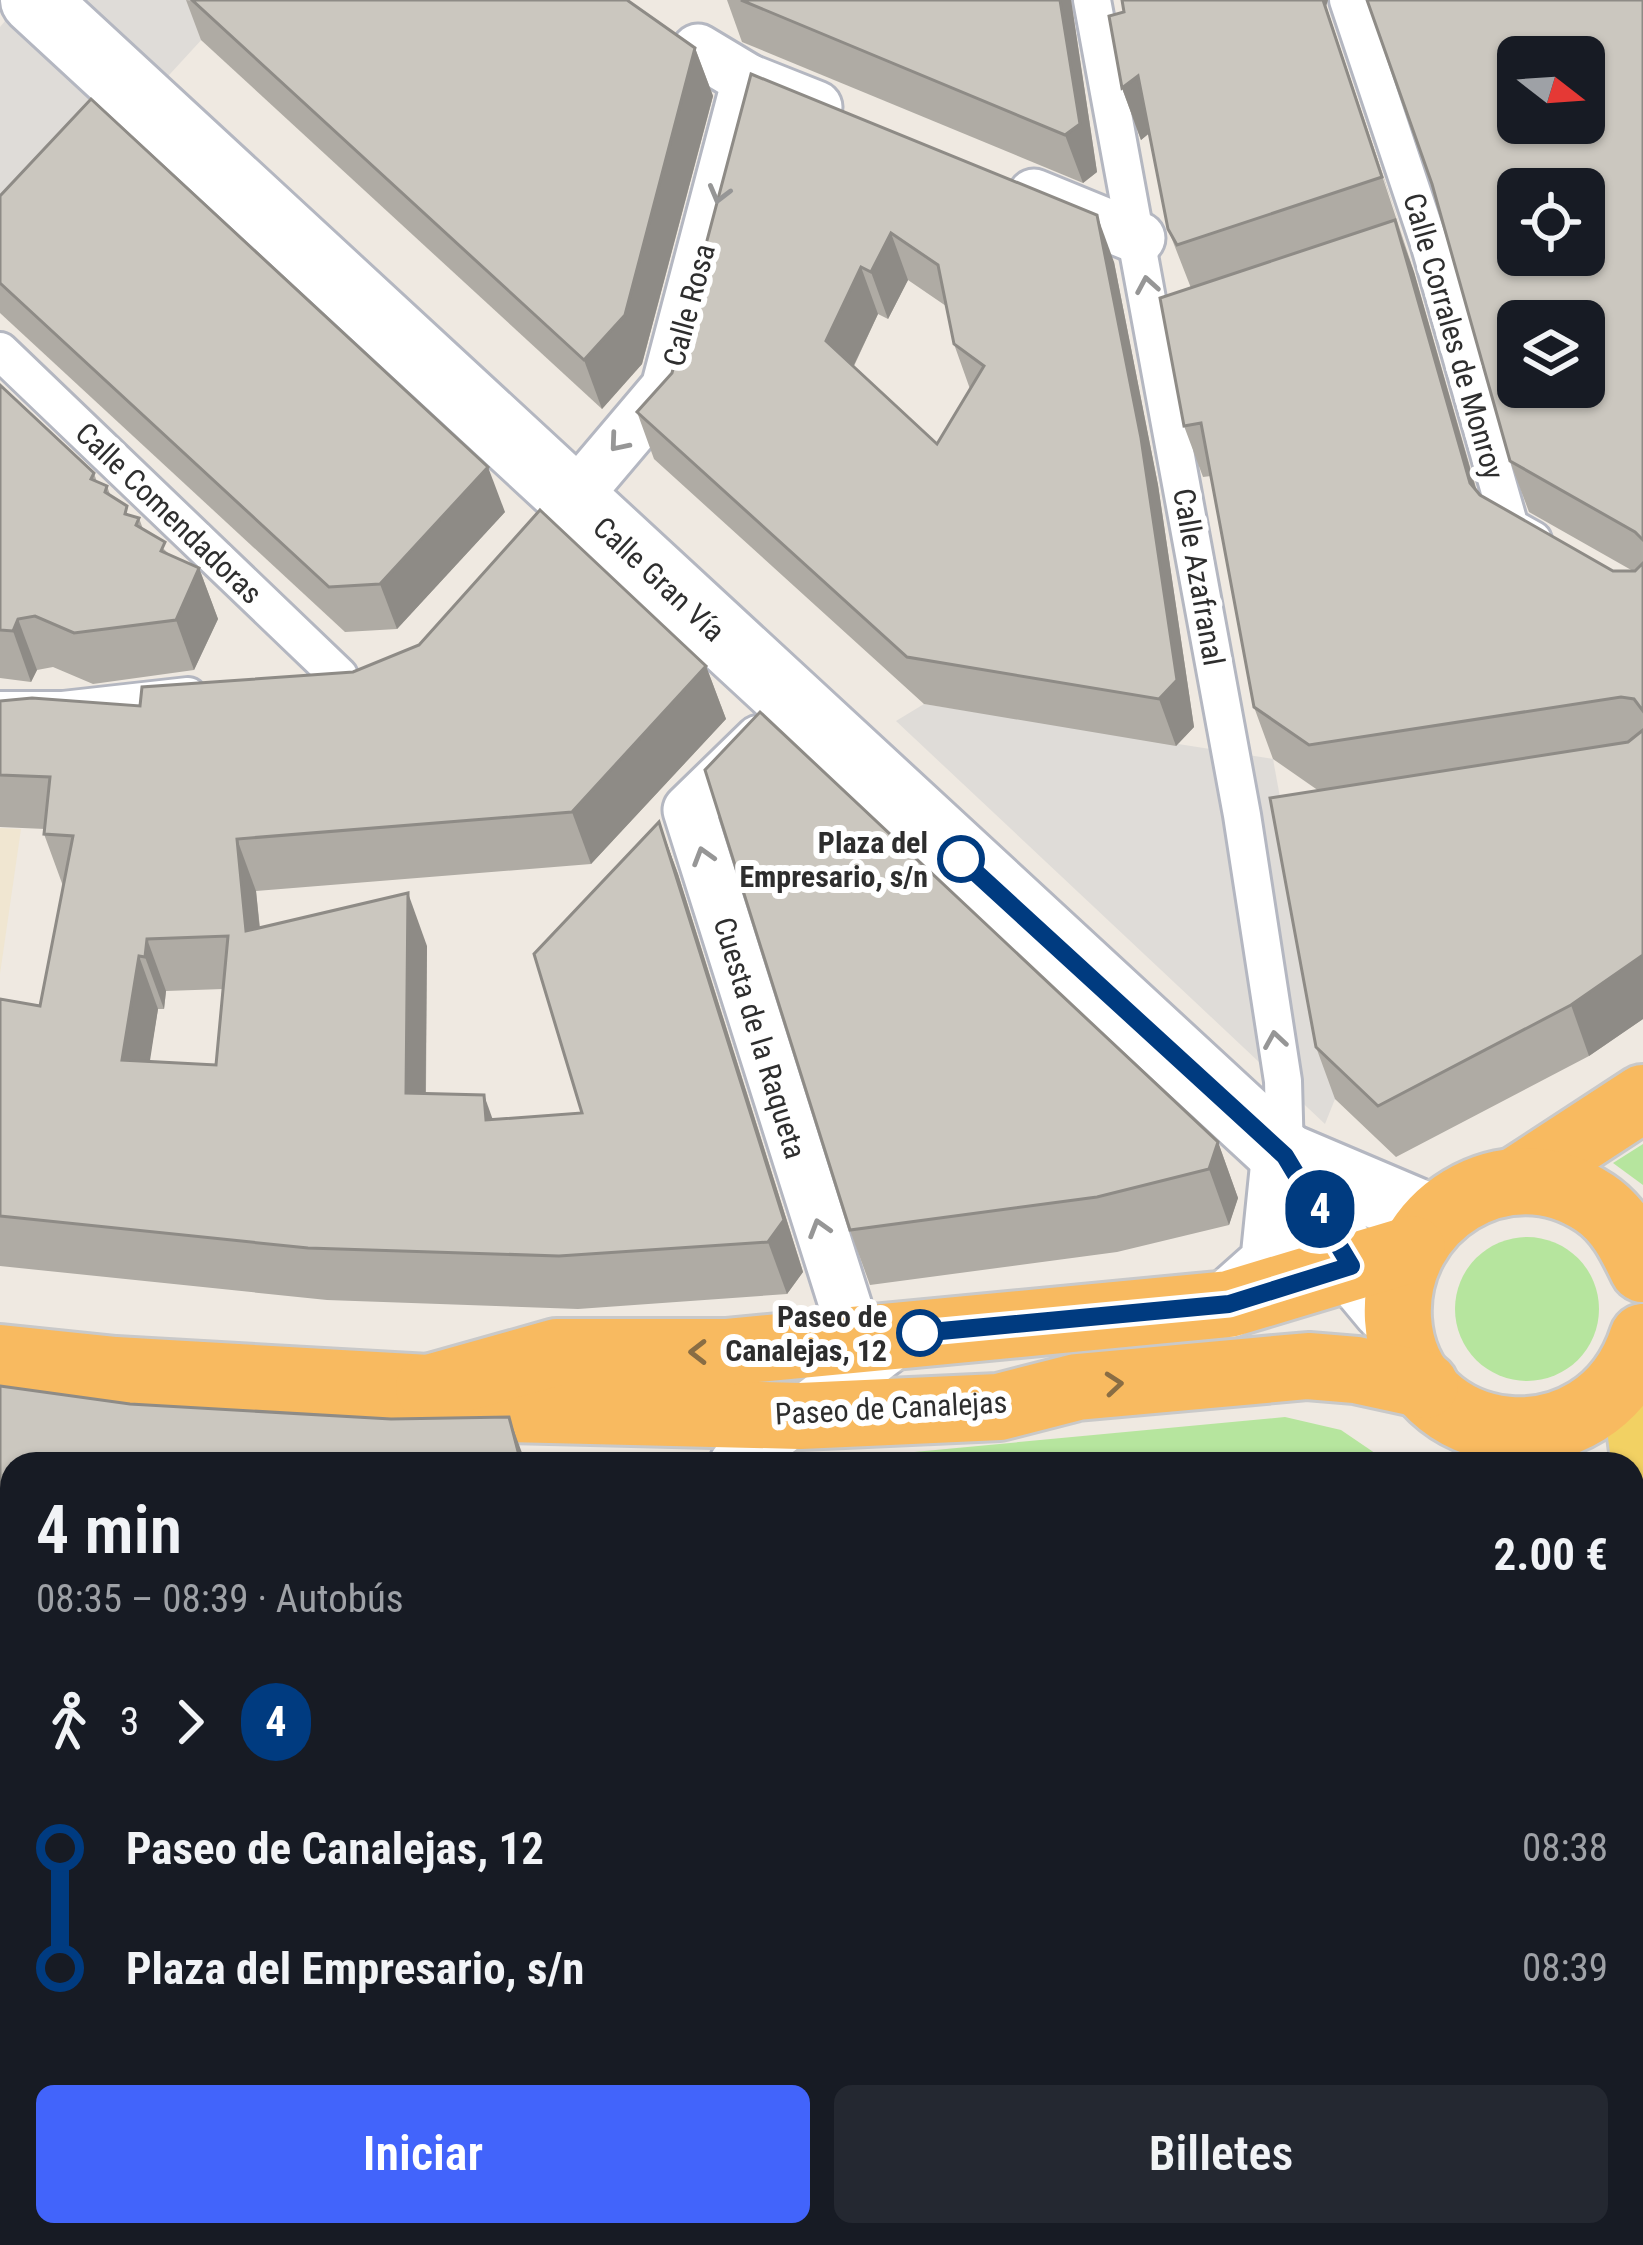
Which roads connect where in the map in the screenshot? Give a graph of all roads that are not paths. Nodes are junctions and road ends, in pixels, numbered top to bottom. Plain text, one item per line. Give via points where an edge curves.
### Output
1 (34, 0) edge
2 (1092, 0) edge
3 (1348, 0) edge
4 (680, 38) edge
5 (748, 80) junction
6 (858, 124) edge
7 (989, 177) edge
8 (1139, 238) junction
9 (1429, 243) junction
10 (1385, 257) edge
11 (0, 351) edge
12 (557, 515) junction
13 (1567, 560) edge
14 (293, 682) edge
15 (224, 692) edge
16 (796, 704) junction
17 (0, 710) edge
18 (1242, 814) junction
19 (1279, 820) edge
20 (1643, 1098) edge
21 (1285, 1156) junction
22 (1516, 1180) junction
23 (1398, 1245) junction
24 (1643, 1269) edge
25 (1229, 1304) junction
26 (880, 1337) junction
27 (1638, 1353) edge
28 (0, 1358) edge
29 (1425, 1385) junction
30 (428, 1388) junction
31 (800, 1417) junction
32 (736, 1445) edge
33 (1508, 1448) edge
34 (1643, 1450) edge

1 - 12 main road, Calle Gran Vía
2 - 8 street, Calle Azafranal
3 - 9 street, Calle Corrales de Monroy
4 - 5 street
5 - 6 street
5 -> 12 street, Calle Rosa via 667,388
7 - 8 street
18 -> 8 street, Calle Azafranal via 1172,327
9 - 10 street
9 - 13 street, Calle Corrales de Monroy via 1510,527
11 - 14 street, Calle Comendadoras via 356,673
12 - 16 main road, Calle Gran Vía
15 - 17 street
16 - 21 main road, Calle Gran Vía
26 -> 16 street, Cuesta de la Raqueta via 689,810
18 - 19 street
21 -> 18 street, Calle Azafranal via 1283,1082
20 - 22 highway, Paseo de Canalejas
21 - 23 main road, Calle Gran Vía
21 - 23 main road, Calle Gran Vía
21 - 25 main road via 1274,1264
22 - 23 highway, Paseo de Canalejas via 1484,1187
22 - 24 highway via 1558,1185 1596,1204 1626,1234
23 - 25 highway, Paseo de Canalejas
23 - 29 highway via 1398,1321
25 - 26 highway, Paseo de Canalejas
26 -> 30 highway, Paseo de Canalejas via 726,1352 557,1352
26 - 31 street
27 - 33 highway via 1600,1406
27 - 34 main road
28 - 30 highway, Paseo de Canalejas
31 -> 29 highway, Paseo de Canalejas via 999,1407 1077,1387 1307,1366
29 - 33 highway
30 - 32 highway, Paseo de Canalejas
31 - 32 highway, Paseo de Canalejas

